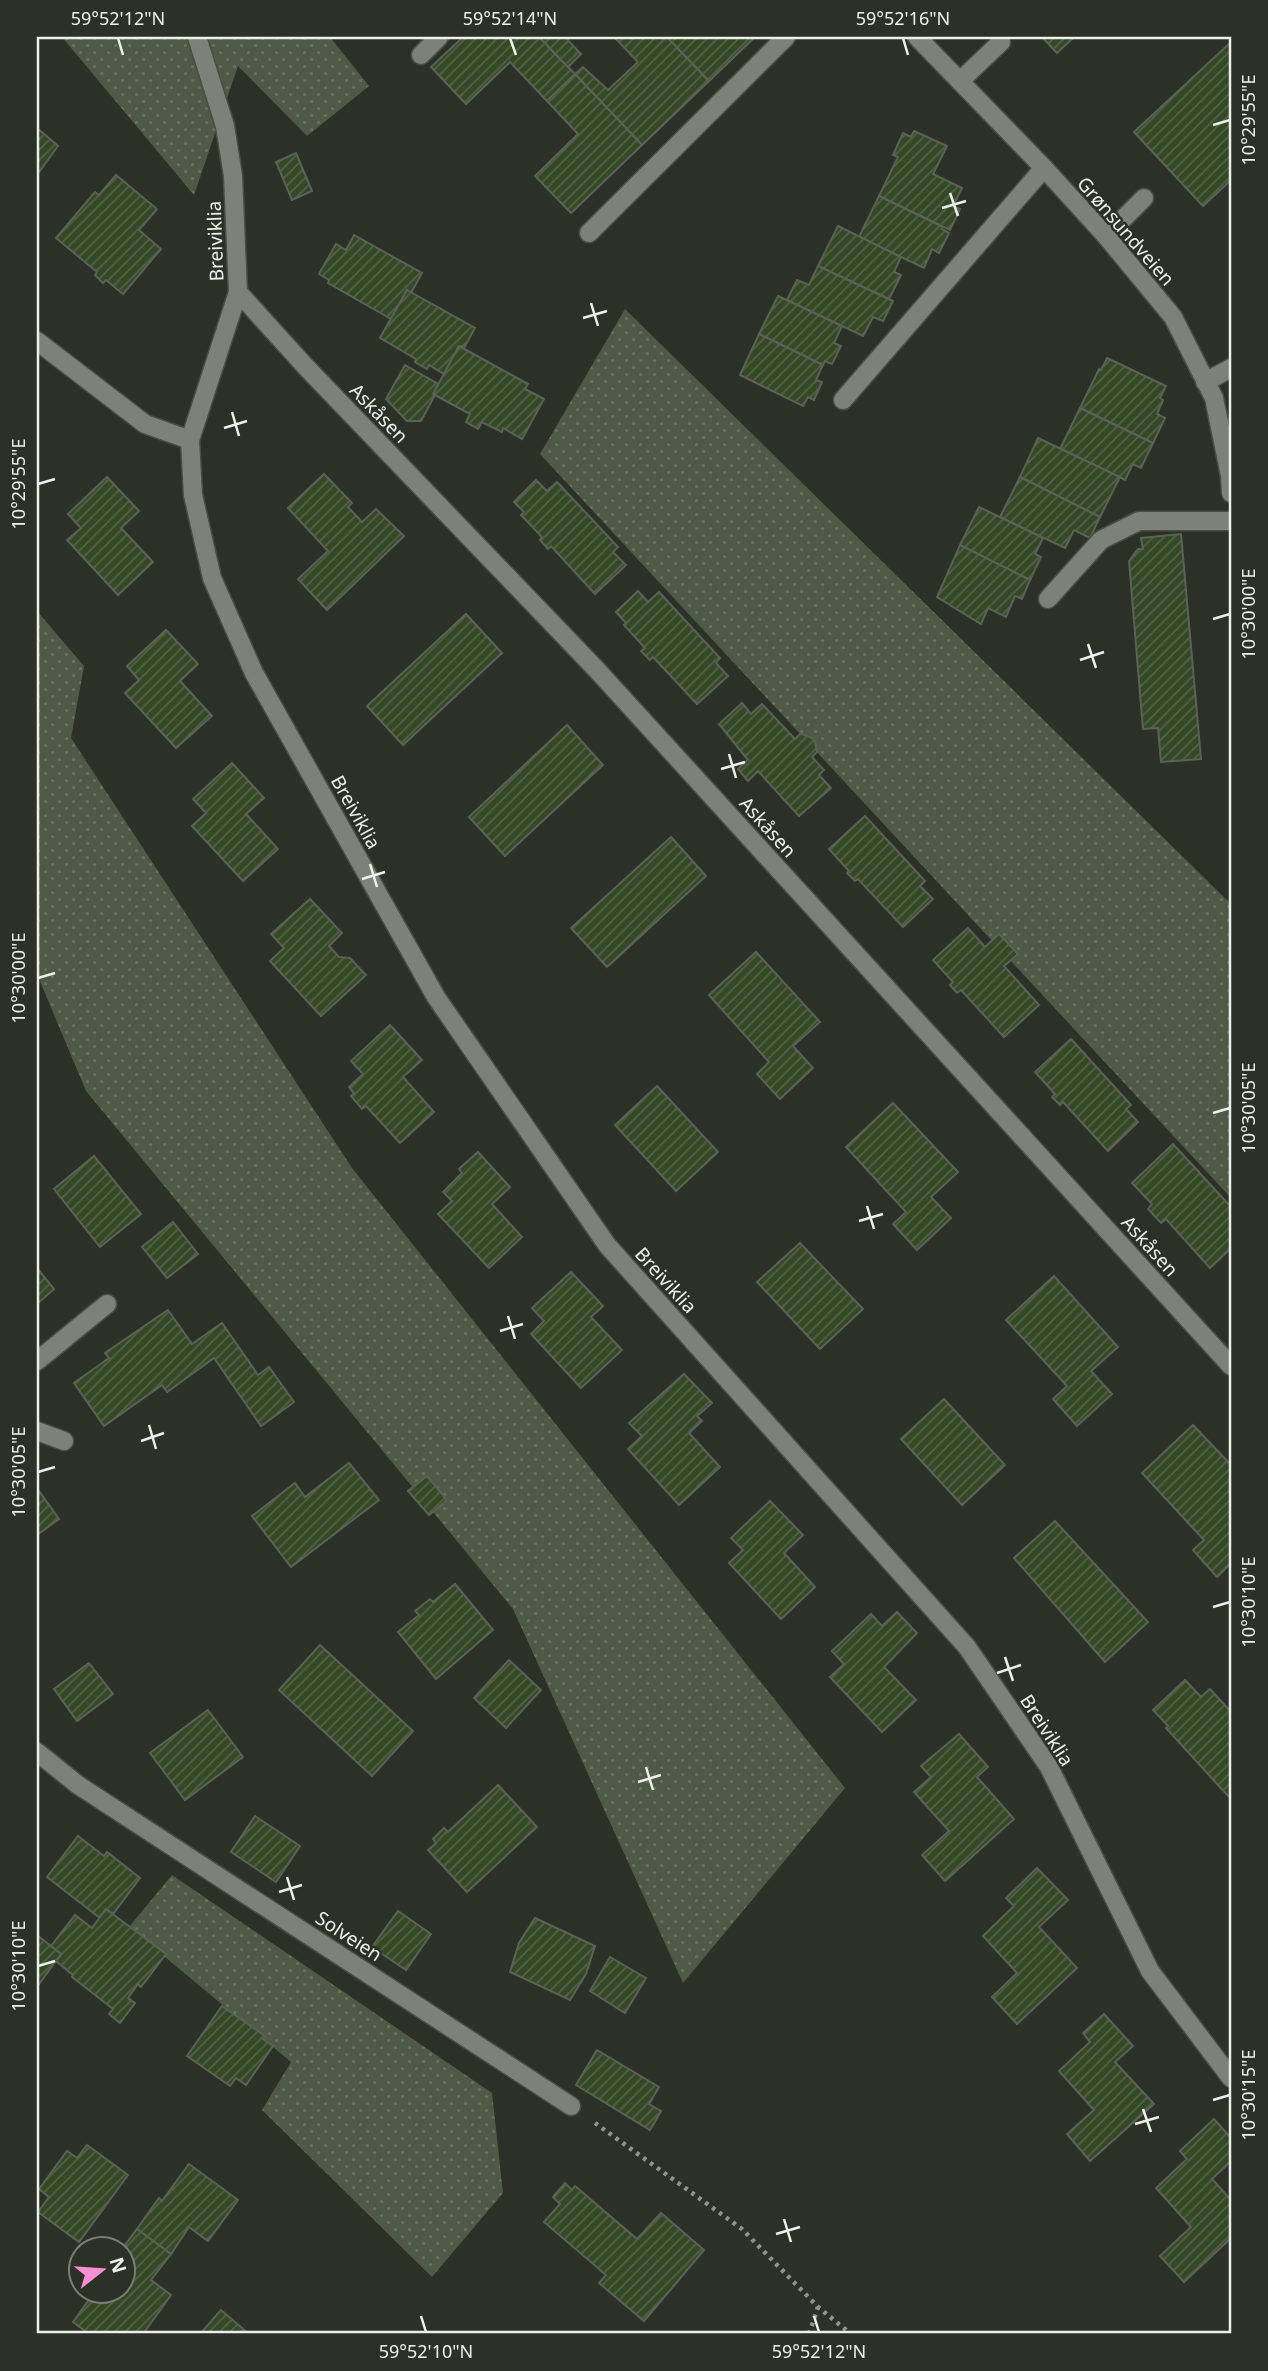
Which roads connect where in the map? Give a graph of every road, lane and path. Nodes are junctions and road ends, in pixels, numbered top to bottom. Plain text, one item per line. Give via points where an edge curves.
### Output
1 (197, 37) edge
2 (439, 37) edge
3 (786, 37) edge
4 (917, 37) edge
5 (1001, 41) dead end
6 (421, 55) dead end
7 (960, 81) junction
8 (1044, 168) junction
9 (1144, 198) dead end
10 (589, 233) dead end
11 (1106, 236) junction
12 (237, 292) junction
13 (37, 341) edge
14 (1231, 368) edge
15 (1205, 382) junction
16 (843, 400) dead end
17 (190, 440) junction
18 (1231, 494) edge
19 (1231, 521) edge
20 (1048, 599) dead end
21 (107, 1304) dead end
22 (37, 1361) edge
23 (1231, 1366) edge
24 (37, 1431) edge
25 (64, 1441) dead end
26 (37, 1752) edge
27 (1230, 2073) edge
28 (571, 2106) joint
29 (818, 2307) junction
30 (808, 2334) edge
31 (851, 2334) edge

1 - 12 street, Breiviklia via 225,125 233,176
2 - 6 street
3 - 10 street
4 - 7 street, Grønsundveien
5 - 7 street
7 - 8 street, Grønsundveien
8 - 11 street, Grønsundveien
8 - 16 street
9 - 11 street
11 - 15 street, Grønsundveien via 1173,317
12 - 17 street, Breiviklia
12 - 23 street, Askåsen via 597,670
13 - 17 street via 145,424
14 - 15 street
15 - 18 street, Grønsundveien via 1214,398
17 - 27 street, Breiviklia via 193,495 212,578 243,649 436,997 607,1245 967,1647 1049,1767 1150,1970
19 - 20 street via 1139,521 1101,540
21 - 22 street
24 - 25 street
26 - 28 street, Solveien via 89,1792
28 - 29 path via 742,2229
29 - 30 path
29 - 31 path

